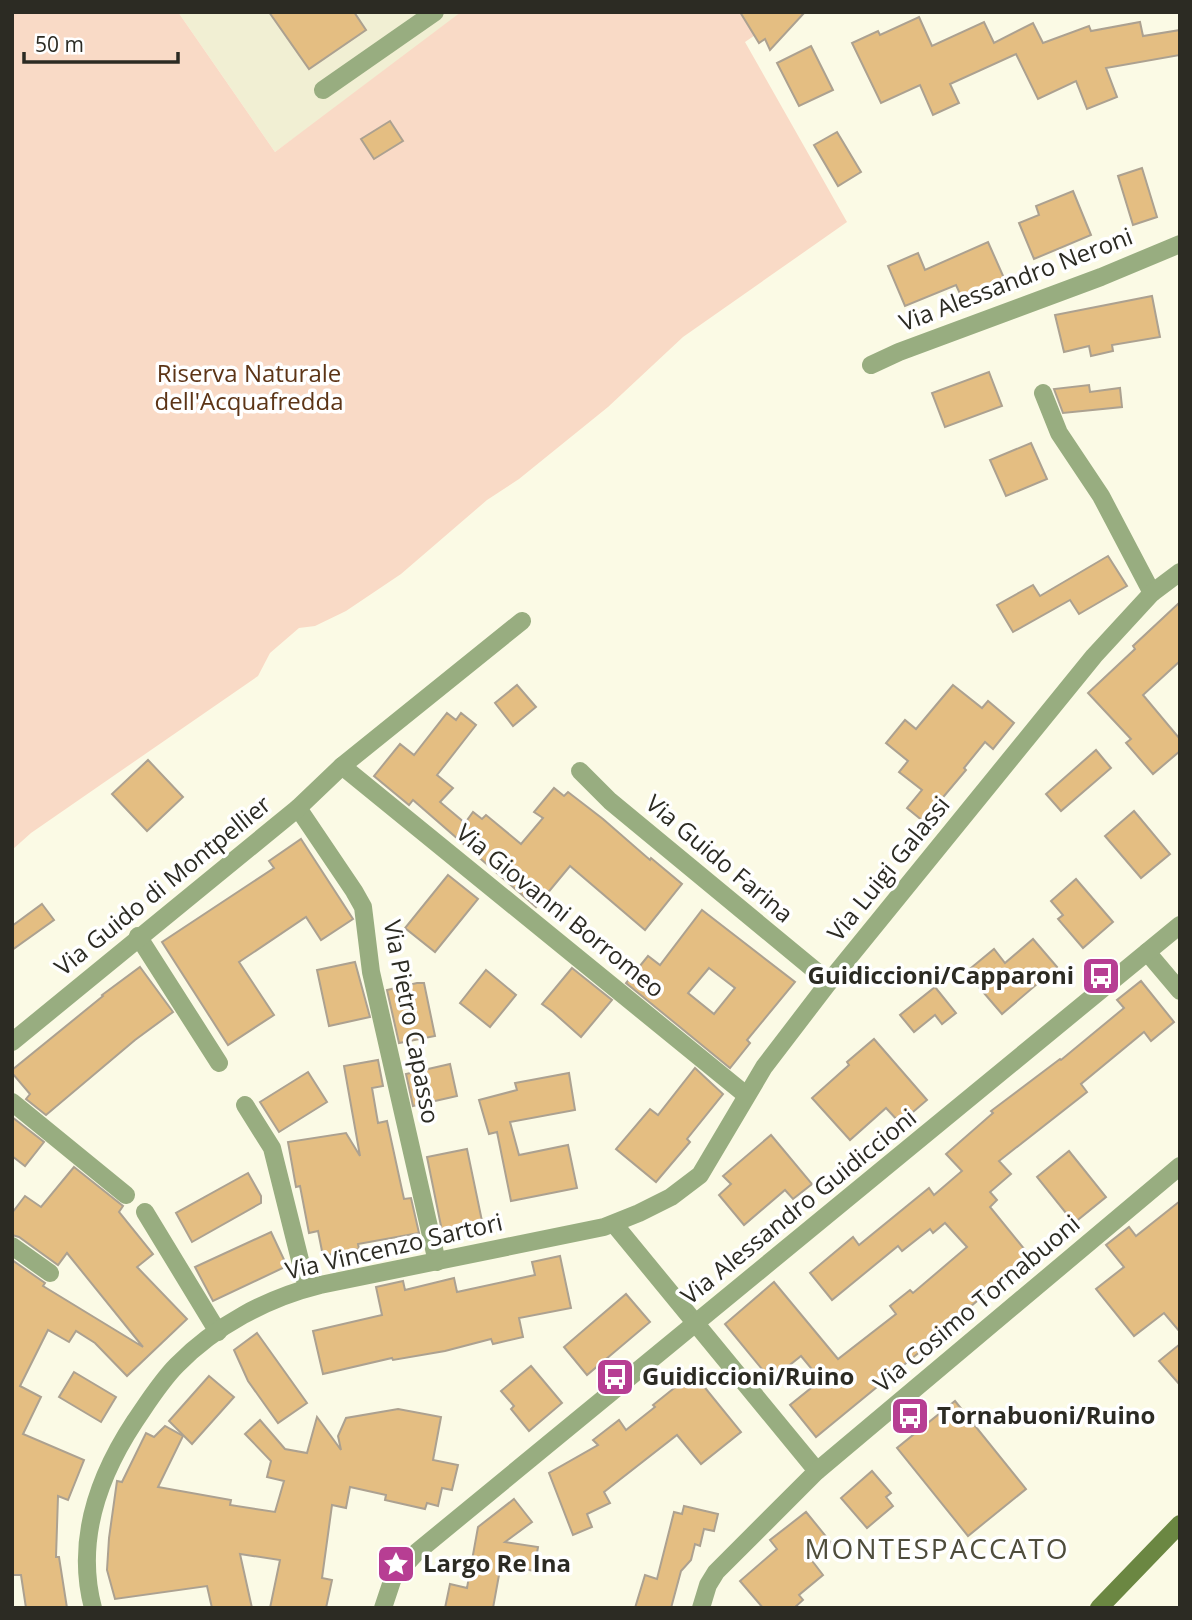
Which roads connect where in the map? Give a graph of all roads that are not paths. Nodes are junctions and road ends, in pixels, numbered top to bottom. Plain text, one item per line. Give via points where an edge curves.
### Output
1 (435, 12) edge
2 (323, 90) dead end
3 (1180, 244) edge
4 (871, 365) dead end
5 (1043, 393) dead end
6 (1180, 572) edge
7 (1152, 593) junction
8 (522, 621) dead end
9 (342, 766) junction
10 (580, 771) dead end
11 (298, 808) junction
12 (1180, 925) edge
13 (138, 936) junction
14 (1147, 952) junction
15 (829, 982) junction
16 (1180, 991) edge
17 (12, 1042) edge
18 (219, 1063) dead end
19 (746, 1095) junction
20 (12, 1101) edge
21 (245, 1105) dead end
22 (1180, 1166) edge
23 (126, 1195) dead end
24 (145, 1212) dead end
25 (614, 1224) junction
26 (12, 1246) edge
27 (437, 1262) junction
28 (50, 1273) dead end
29 (307, 1288) junction
30 (695, 1325) junction
31 (218, 1332) junction
32 (817, 1471) junction
33 (1180, 1524) edge
34 (93, 1608) edge
35 (383, 1608) edge
36 (701, 1608) edge
37 (1099, 1608) edge

1 - 2 street
3 - 4 street, Via Alessandro Neroni
5 - 7 street via 1059,433 1104,503
6 - 7 street, Via Luigi Galassi
7 - 15 street, Via Luigi Galassi via 1094,656
8 - 9 street
9 - 11 street, Via Guido di Montpellier
9 - 19 street, Via Giovanni Borromeo
10 - 15 street, Via Guido Farina
11 - 13 street, Via Guido di Montpellier
11 - 27 street, Via Pietro Capasso via 365,912 371,972
12 - 14 street, Via Alessandro Guidiccioni
13 - 17 street, Via Guido di Montpellier
13 - 18 street
14 - 16 street
14 - 30 street, Via Alessandro Guidiccioni
15 - 19 street, Via Luigi Galassi
19 - 25 street, Via Luigi Galassi via 700,1175 671,1197
20 - 23 street
21 - 29 street via 272,1148
22 - 32 street, Via Cosimo Tornabuoni
24 - 31 street
25 - 27 street, Via Vincenzo Sartori
25 - 30 street
26 - 28 street
27 - 29 street, Via Vincenzo Sartori
29 - 31 street, Via Vincenzo Sartori via 254,1309
30 - 32 street
30 - 35 street, Via Alessandro Guidiccioni via 401,1567
31 - 34 street, Via Vincenzo Sartori via 167,1376 112,1459 87,1535
32 - 36 street, Via Cosimo Tornabuoni via 716,1572
33 - 37 street

